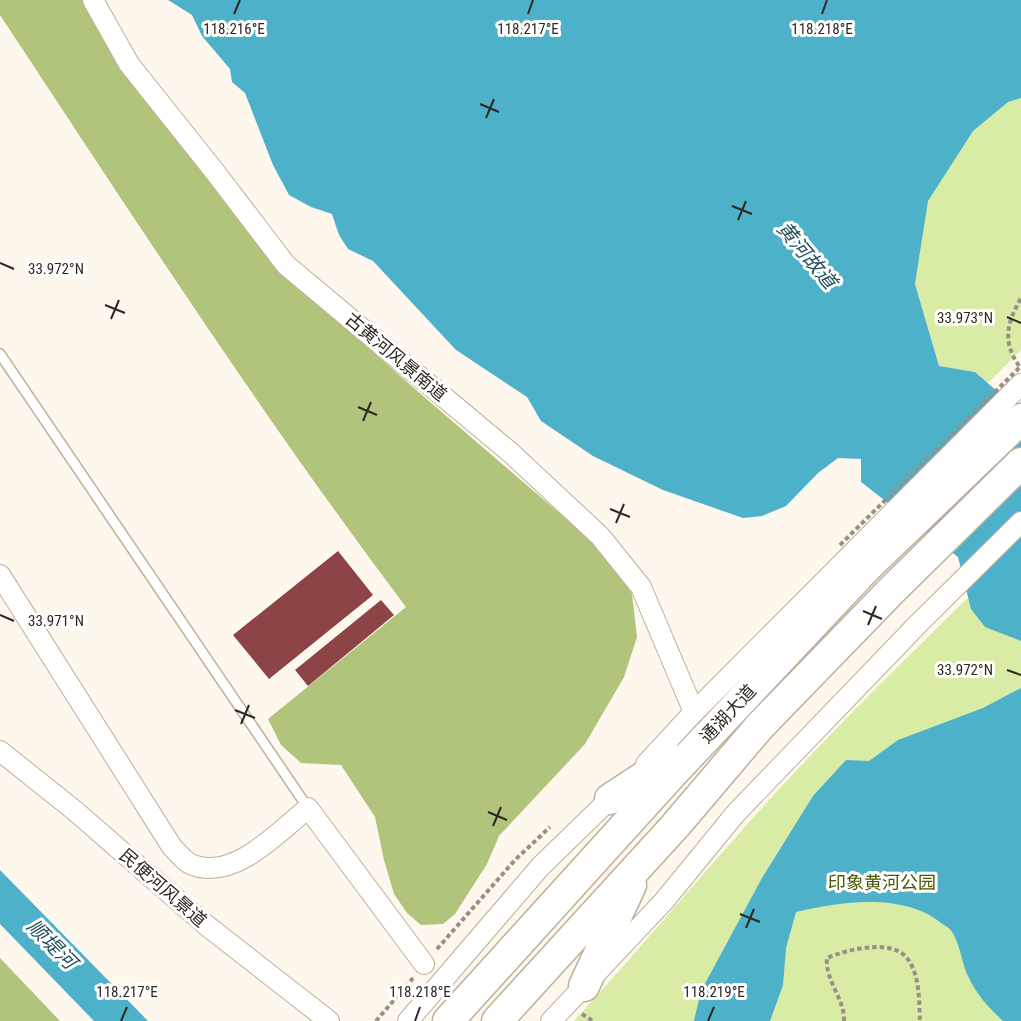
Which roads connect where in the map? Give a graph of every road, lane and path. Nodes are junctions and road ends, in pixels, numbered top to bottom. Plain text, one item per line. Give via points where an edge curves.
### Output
1 (93, 0) edge
2 (1021, 298) edge
3 (0, 354) edge
4 (1021, 368) edge
5 (1021, 384) edge
6 (1021, 419) edge
7 (1021, 463) edge
8 (1021, 522) edge
9 (852, 556) junction
10 (0, 575) edge
11 (694, 712) junction
12 (700, 744) junction
13 (0, 751) edge
14 (610, 799) junction
15 (308, 808) junction
16 (641, 862) junction
17 (424, 964) dead end
18 (488, 976) junction
19 (584, 986) junction
20 (506, 1011) edge
21 (329, 1021) edge
22 (408, 1021) edge
23 (448, 1021) edge
24 (551, 1021) edge
25 (844, 1021) edge
26 (920, 1021) edge

1 - 11 street, 古黄河风景南道 via 129,64 286,265 511,453 600,536 641,587
2 - 4 path via 1007,328 1010,353
3 - 15 lane
4 - 9 path, bridge
5 - 9 street
6 - 9 main road, 通湖大道
7 - 16 main road, 通湖大道 via 760,726
8 - 19 street via 736,813 664,901
9 - 11 street
9 - 12 main road, 通湖大道
10 - 15 street via 172,847 192,865 211,868 248,857
11 - 14 street
12 - 14 main road
12 - 18 main road, 通湖大道
13 - 21 street, 民便河风景道 via 206,925
14 - 22 street via 540,867
15 - 17 street
16 - 19 main road
16 - 20 main road, 通湖大道
18 - 20 main road via 488,986
18 - 23 main road, 通湖大道
19 - 24 street
25 - 26 path via 826,969 827,958 858,949 881,948 899,951 910,963 919,992

